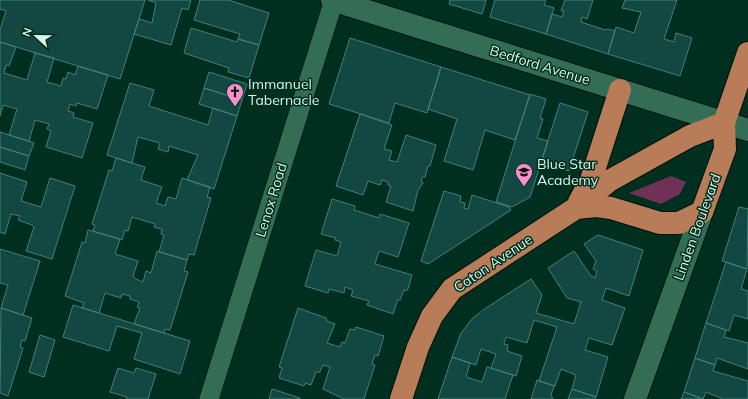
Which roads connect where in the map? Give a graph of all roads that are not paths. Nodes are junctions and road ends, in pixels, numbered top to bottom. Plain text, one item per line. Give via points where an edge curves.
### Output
1 (333, 0) edge
2 (748, 54) edge
3 (620, 90) junction
4 (724, 123) junction
5 (748, 130) edge
6 (576, 208) junction
7 (702, 212) junction
8 (209, 399) edge
9 (401, 399) edge
10 (635, 399) edge

1 - 3 street, Bedford Avenue
1 - 8 street, Lenox Road
2 - 4 highway, Linden Boulevard
3 - 4 street, Bedford Avenue
3 - 6 highway via 591,180
4 - 5 street, Bedford Avenue
4 - 6 highway, Caton Avenue via 690,136 609,181
4 - 7 highway, Linden Boulevard via 725,149
6 - 7 highway, Caton Avenue via 611,208 660,224 679,223
6 - 9 highway, Caton Avenue via 452,289 432,316 418,347
7 - 10 street, Linden Boulevard

